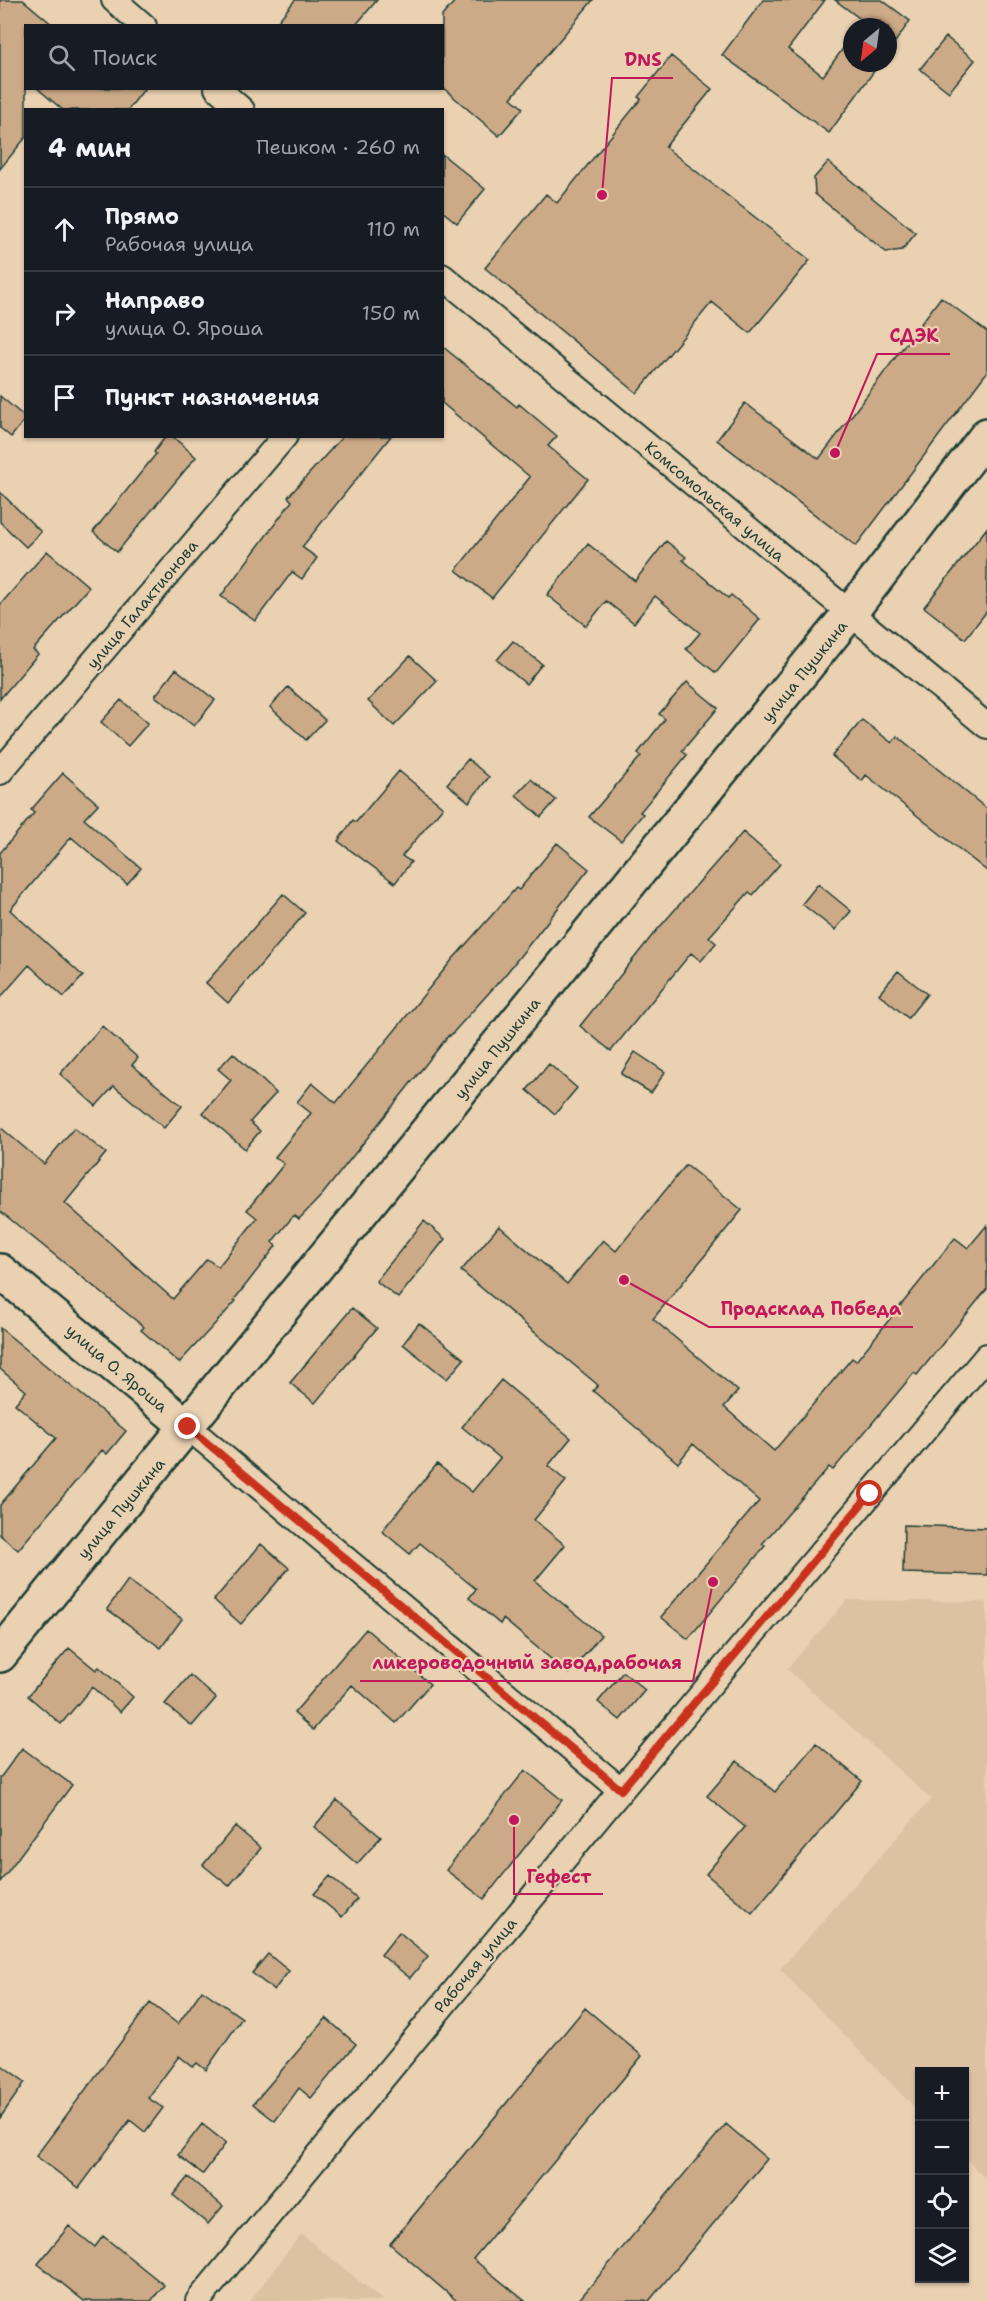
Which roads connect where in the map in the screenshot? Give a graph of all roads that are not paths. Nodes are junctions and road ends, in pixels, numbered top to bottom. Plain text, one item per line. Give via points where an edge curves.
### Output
1 (114, 0) edge
2 (142, 24) edge
3 (219, 90) edge
4 (240, 108) edge
5 (444, 278) edge
6 (987, 435) edge
7 (283, 438) edge
8 (850, 614) junction
9 (987, 726) edge
10 (0, 772) edge
11 (0, 1270) edge
12 (987, 1356) edge
13 (188, 1427) junction
14 (0, 1655) edge
15 (621, 1790) junction
16 (198, 2301) edge

1 - 2 street
3 - 4 street
5 - 8 street, Комсомольская улица
6 - 8 main road, улица Пушкина
7 - 10 street, улица Галактионова
8 - 9 street, Комсомольская улица
8 - 13 main road, улица Пушкина
11 - 13 main road, улица О. Яроша
12 - 15 street, Рабочая улица
13 - 14 main road, улица Пушкина
13 - 15 street, улица О. Яроша
15 - 16 street, Рабочая улица

